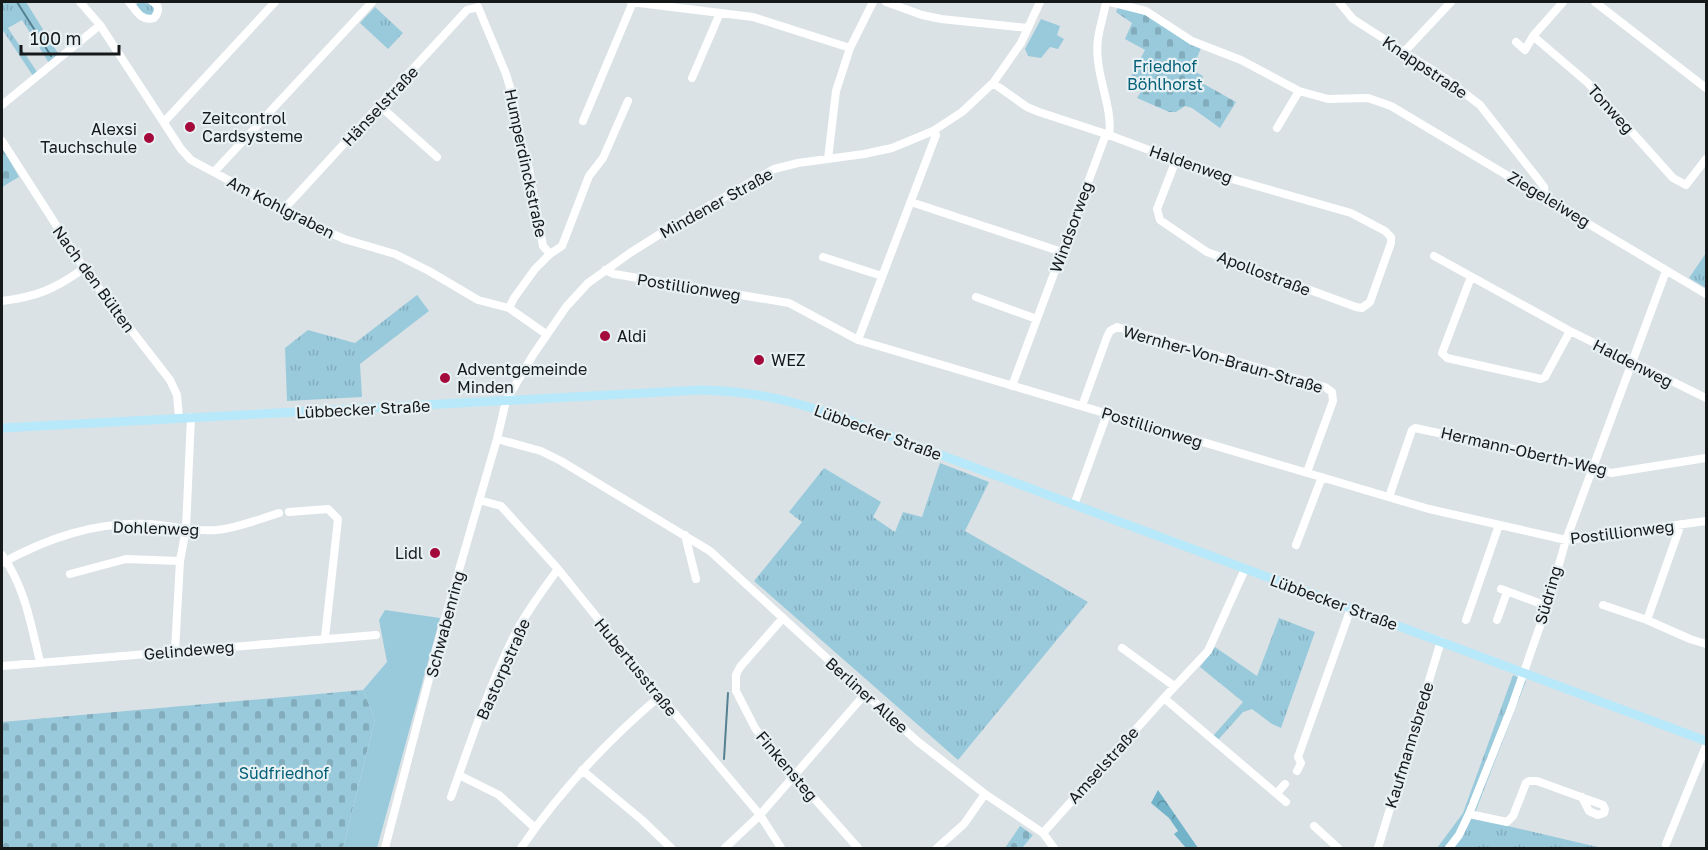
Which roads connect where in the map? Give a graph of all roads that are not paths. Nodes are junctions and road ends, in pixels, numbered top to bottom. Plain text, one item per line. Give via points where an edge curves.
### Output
1 (80, 2) edge
2 (129, 2) edge
3 (275, 2) edge
4 (372, 2) edge
5 (465, 2) edge
6 (632, 2) edge
7 (873, 2) edge
8 (886, 2) edge
9 (1040, 2) edge
10 (1108, 2) edge
11 (1339, 2) edge
12 (1451, 2) edge
13 (1563, 2) edge
14 (1595, 2) edge
15 (158, 3) edge
16 (479, 4) edge
17 (720, 13) junction
18 (100, 25) junction
19 (1028, 28) junction
20 (1533, 36) junction
21 (1516, 42) dead end
22 (850, 48) junction
23 (1404, 52) junction
24 (692, 78) dead end
25 (993, 83) junction
26 (1707, 88) edge
27 (1299, 91) junction
28 (628, 100) dead end
29 (2, 105) edge
30 (380, 106) junction
31 (583, 121) dead end
32 (164, 122) junction
33 (1277, 128) dead end
34 (933, 131) junction
35 (1107, 135) junction
36 (2, 141) edge
37 (437, 157) dead end
38 (828, 159) junction
39 (1707, 159) edge
40 (1176, 160) junction
41 (214, 172) junction
42 (1545, 197) junction
43 (911, 202) junction
44 (284, 209) junction
45 (1391, 237) joint
46 (1062, 252) junction
47 (550, 254) junction
48 (1434, 256) dead end
49 (823, 257) dead end
50 (83, 269) junction
51 (605, 270) junction
52 (1666, 271) junction
53 (882, 276) junction
54 (1471, 277) junction
55 (1707, 294) edge
56 (976, 297) dead end
57 (2, 301) edge
58 (509, 308) junction
59 (1037, 319) junction
60 (1570, 331) junction
61 (546, 334) junction
62 (858, 340) junction
63 (1631, 363) junction
64 (1012, 386) junction
65 (1707, 398) edge
66 (506, 401) junction
67 (1082, 406) junction
68 (1107, 414) junction
69 (191, 417) junction
70 (179, 418) junction
71 (2, 428) edge
72 (496, 439) junction
73 (1707, 458) edge
74 (1593, 467) junction
75 (1307, 472) junction
76 (1322, 477) junction
77 (1389, 497) junction
78 (479, 500) junction
79 (1074, 505) junction
80 (289, 512) dead end
81 (279, 513) dead end
82 (1707, 521) edge
83 (1681, 524) junction
84 (1499, 525) junction
85 (186, 529) junction
86 (685, 535) junction
87 (1566, 540) junction
88 (1296, 545) dead end
89 (3, 560) edge
90 (180, 561) junction
91 (558, 569) junction
92 (1245, 569) junction
93 (70, 574) dead end
94 (696, 579) dead end
95 (1603, 605) dead end
96 (1546, 606) junction
97 (1351, 608) junction
98 (783, 618) junction
99 (1466, 620) dead end
100 (1497, 620) dead end
101 (1647, 620) junction
102 (376, 635) dead end
103 (325, 639) junction
104 (1441, 641) junction
105 (1707, 644) edge
106 (1122, 648) dead end
107 (175, 651) junction
108 (40, 662) junction
109 (2, 666) edge
110 (1524, 672) junction
111 (1174, 686) junction
112 (865, 694) junction
113 (660, 696) junction
114 (1164, 698) junction
115 (1707, 741) edge
116 (1707, 746) edge
117 (582, 770) junction
118 (1297, 771) dead end
119 (459, 775) junction
120 (795, 776) junction
121 (1285, 784) dead end
122 (1276, 793) junction
123 (985, 794) junction
124 (452, 796) dead end
125 (1582, 797) dead end
126 (1286, 802) dead end
127 (1469, 814) junction
128 (760, 815) junction
129 (1314, 826) dead end
130 (535, 828) junction
131 (1043, 833) junction
132 (1666, 844) dead end
133 (386, 849) edge
134 (521, 849) edge
135 (671, 849) edge
136 (725, 849) edge
137 (781, 849) edge
138 (858, 849) edge
139 (937, 849) edge
140 (1054, 849) edge
141 (1338, 849) edge
142 (1378, 849) edge
143 (1449, 849) edge

1 - 18 street, Am Kohlgraben
2 - 15 street via 146,19 157,15
3 - 32 street
4 - 41 street
5 - 16 street
6 - 17 street
6 - 31 street
7 - 22 street
8 - 19 street via 941,19
9 - 19 street, Mindener Straße
10 - 27 street, Ziegeleiweg via 1146,11 1192,41 1241,60
10 - 35 street, Windsorweg via 1097,40
11 - 23 street, Knappstraße via 1353,19
12 - 23 street
13 - 20 street
14 - 26 street
16 - 30 street, Hänselstraße via 467,10
16 - 47 street, Humperdinckstraße via 506,74 543,246
17 - 22 street via 753,17
17 - 24 street
18 - 29 street
18 - 32 street, Am Kohlgraben
19 - 25 street, Mindener Straße via 1010,62
20 - 21 street via 1526,50
20 - 39 street, Tonweg via 1588,83 1673,178 1686,185
22 - 38 street via 836,91
23 - 42 street, Knappstraße via 1479,105 1544,187
25 - 34 street, Mindener Straße via 962,112
25 - 35 street, Haldenweg via 1027,107
27 - 33 street
27 - 42 street, Ziegeleiweg via 1328,99 1368,98 1391,106
28 - 47 street via 603,158 589,176 562,246
30 - 37 street
30 - 44 street, Hänselstraße
32 - 41 street, Am Kohlgraben via 180,149
34 - 38 street, Mindener Straße via 892,148
34 - 43 street via 936,135
35 - 40 street, Haldenweg
35 - 46 street, Windsorweg
36 - 50 street, Nach den Bülten
38 - 51 street, Mindener Straße via 785,165 761,175
40 - 45 street, Haldenweg via 1351,213
40 - 45 street, Apollostraße via 1157,209 1160,220 1207,252 1335,300 1356,307 1367,306 1391,247
41 - 44 street, Am Kohlgraben
42 - 52 street, Ziegeleiweg
43 - 46 street
43 - 53 street
44 - 58 street, Am Kohlgraben via 344,239 395,254 478,300
46 - 59 street, Windsorweg
47 - 58 street, Humperdinckstraße
48 - 54 street, Haldenweg
49 - 53 street
50 - 57 street via 62,285 39,295
50 - 70 street, Nach den Bülten via 170,380 177,394
51 - 61 street, Mindener Straße via 576,295
51 - 62 street, Postillionweg via 789,303
52 - 55 street, Ziegeleiweg
52 - 63 street, Südring
53 - 62 street
54 - 60 street, Haldenweg
54 - 60 street via 1442,353 1447,358 1541,379
56 - 59 street
58 - 61 street, Am Kohlgraben
59 - 64 street, Windsorweg
60 - 63 street, Haldenweg
61 - 66 street, Mindener Straße
62 - 64 street, Postillionweg
63 - 65 street, Haldenweg
63 - 74 street, Südring
64 - 67 street, Postillionweg
66 - 69 main road, Lübbecker Straße
66 - 72 street, Schwabenring
66 - 79 main road, Lübbecker Straße via 700,390 772,397 807,405
67 - 68 street, Postillionweg
67 - 75 street, Wernher-Von-Braun-Straße via 1107,337 1117,327 1313,384 1330,390 1333,400
68 - 75 street, Postillionweg
68 - 79 street
69 - 70 main road, Lübbecker Straße
69 - 85 street
70 - 71 main road, Lübbecker Straße
72 - 78 street, Schwabenring
72 - 86 street, Berliner Allee via 561,461
73 - 74 street, Hermann-Oberth-Weg via 1611,472
74 - 77 street, Hermann-Oberth-Weg via 1415,428
74 - 87 street, Südring
75 - 76 street, Postillionweg
76 - 77 street, Postillionweg
76 - 88 street
77 - 84 street, Postillionweg
78 - 91 street, Hubertusstraße via 501,506
78 - 133 street, Schwabenring
79 - 92 main road, Lübbecker Straße
80 - 103 street via 328,509 338,519
81 - 85 street, Dohlenweg via 217,530
82 - 83 street, Postillionweg
83 - 87 street, Postillionweg
83 - 101 street
84 - 87 street, Postillionweg
84 - 99 street
85 - 89 street, Dohlenweg via 139,524 86,529
85 - 90 street
86 - 94 street
86 - 98 street, Berliner Allee via 710,551
87 - 96 street, Südring
89 - 108 street via 16,577 26,604
90 - 93 street via 126,559
90 - 107 street
91 - 113 street, Hubertusstraße
91 - 119 street, Bastorpstraße via 513,637
92 - 97 main road, Lübbecker Straße
92 - 111 street, Amselstraße via 1211,647
95 - 101 street
96 - 100 street via 1504,590
96 - 110 street, Südring
97 - 104 main road, Lübbecker Straße
97 - 118 street via 1299,752 1301,763
98 - 112 street, Berliner Allee
98 - 120 street, Finkensteg via 740,667 736,691 755,728
101 - 105 street
102 - 103 street, Gelindeweg
103 - 107 street, Gelindeweg
104 - 110 main road, Lübbecker Straße
104 - 142 street, Kaufmannsbrede
106 - 111 street
107 - 108 street, Gelindeweg
108 - 109 street, Gelindeweg
110 - 115 main road, Lübbecker Straße
110 - 127 street, Südring
111 - 114 street, Amselstraße
112 - 120 street
112 - 123 street, Berliner Allee
113 - 117 street
113 - 128 street, Hubertusstraße
114 - 122 street
114 - 131 street, Amselstraße
116 - 132 street
117 - 130 street
117 - 135 street
119 - 124 street, Bastorpstraße
119 - 130 street via 499,795
120 - 128 street
120 - 138 street, Finkensteg
121 - 122 street
122 - 126 street
123 - 131 street, Berliner Allee
123 - 139 street via 964,824
125 - 127 street via 1532,780 1526,783 1507,822
127 - 143 street, Südring
128 - 136 street
128 - 137 street, Hubertusstraße
129 - 141 street
130 - 134 street
131 - 140 street, Berliner Allee

